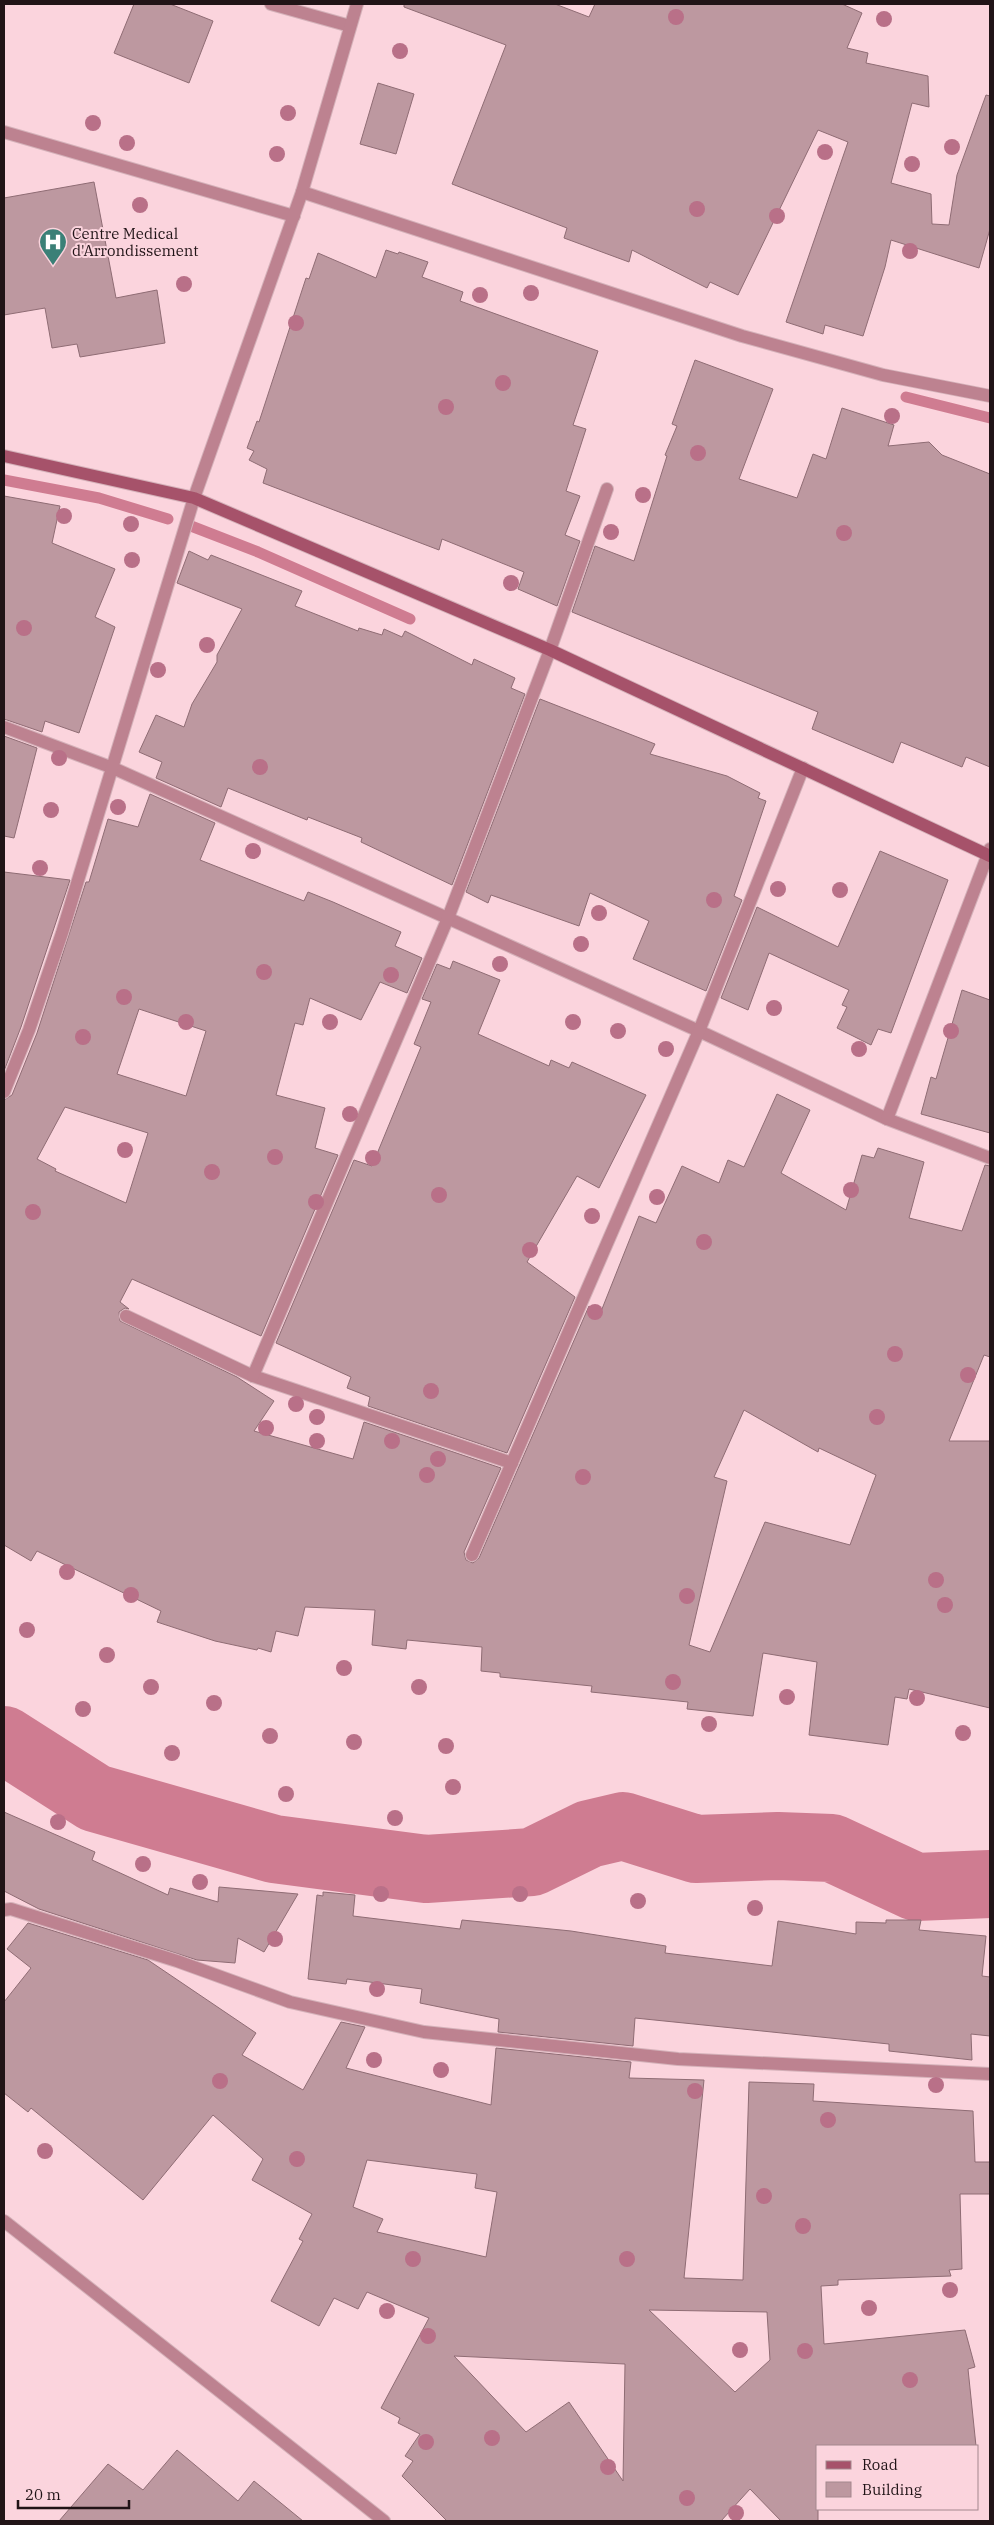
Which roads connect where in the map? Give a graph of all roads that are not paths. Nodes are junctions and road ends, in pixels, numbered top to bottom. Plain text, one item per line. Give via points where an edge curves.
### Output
1 (271, 4) edge
2 (357, 4) edge
3 (350, 26) junction
4 (4, 132) edge
5 (302, 192) junction
6 (294, 216) junction
7 (990, 396) edge
8 (4, 456) edge
9 (607, 489) dead end
10 (194, 498) junction
11 (550, 650) junction
12 (4, 727) edge
13 (113, 768) junction
14 (803, 768) junction
15 (989, 854) edge
16 (448, 918) junction
17 (699, 1031) junction
18 (4, 1092) edge
19 (887, 1119) junction
20 (990, 1158) edge
21 (126, 1316) dead end
22 (253, 1376) junction
23 (512, 1463) junction
24 (472, 1555) dead end
25 (4, 1910) edge
26 (990, 2074) edge
27 (4, 2221) edge
28 (384, 2521) edge

1 - 3 street
2 - 3 street
3 - 5 street
4 - 6 street
5 - 6 street
5 - 7 street via 742,336 883,375
6 - 10 street
8 - 10 main road
9 - 11 street
10 - 11 main road
10 - 13 street
11 - 14 main road
11 - 16 street
12 - 13 street
13 - 16 street
13 - 18 street via 30,1030
14 - 15 main road
14 - 17 street
15 - 19 street
16 - 17 street
16 - 22 street
17 - 19 street
17 - 23 street
19 - 20 street
21 - 22 street
22 - 23 street
23 - 24 street
25 - 26 street via 10,1909 177,1961 290,2002 424,2032 678,2059
27 - 28 street

